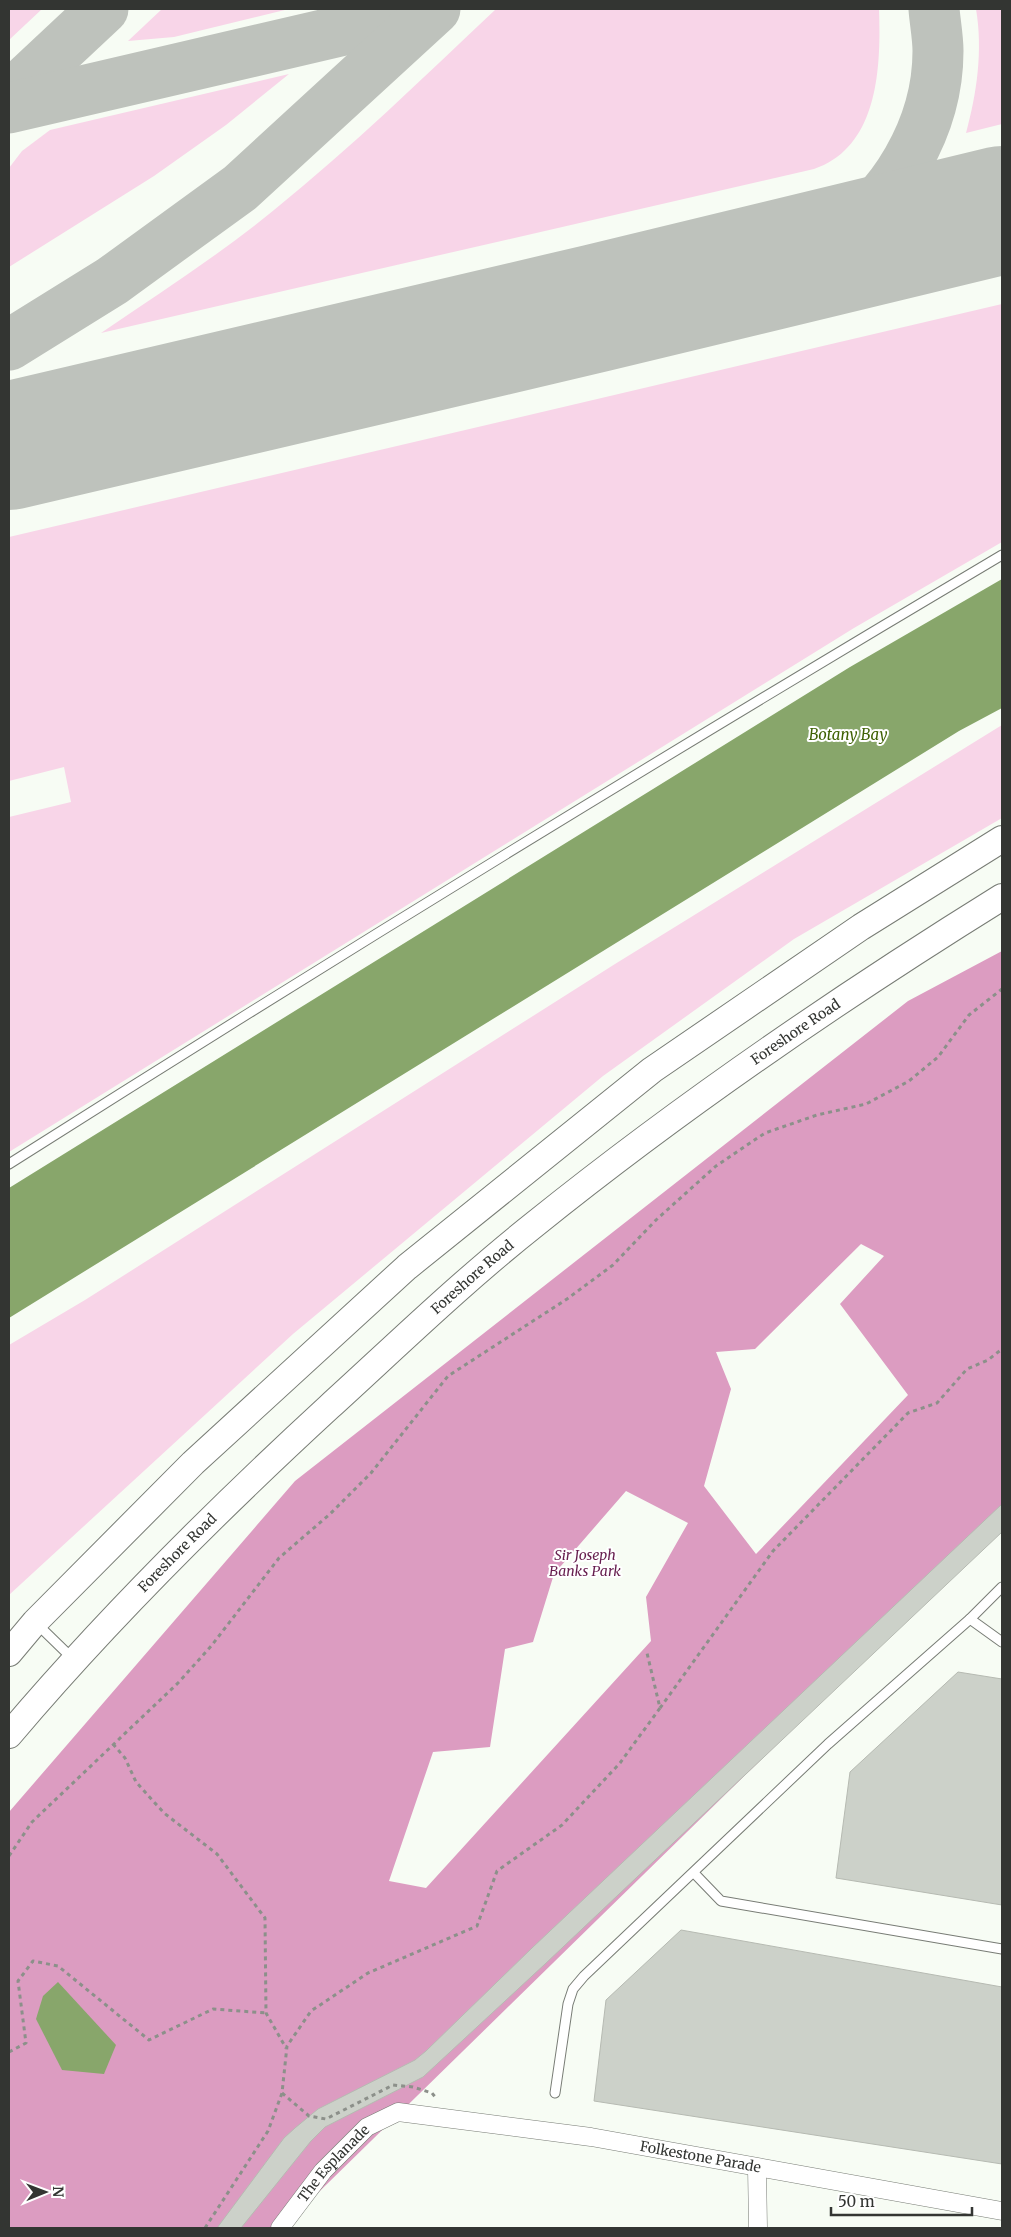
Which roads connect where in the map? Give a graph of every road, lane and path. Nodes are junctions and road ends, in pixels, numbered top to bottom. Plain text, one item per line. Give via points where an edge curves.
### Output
1 (1002, 555) edge
2 (1002, 839) edge
3 (1002, 897) edge
4 (1002, 989) edge
5 (9, 1164) edge
6 (1002, 1349) edge
7 (1002, 1587) edge
8 (970, 1619) junction
9 (35, 1622) junction
10 (1002, 1642) edge
11 (9, 1653) edge
12 (647, 1653) dead end
13 (73, 1659) junction
14 (660, 1708) junction
15 (9, 1735) edge
16 (113, 1744) junction
17 (9, 1856) edge
18 (694, 1873) junction
19 (1002, 1948) edge
20 (266, 2013) junction
21 (287, 2050) junction
22 (9, 2052) edge
23 (404, 2086) dead end
24 (282, 2093) junction
25 (554, 2093) dead end
26 (353, 2105) junction
27 (355, 2110) dead end
28 (398, 2112) joint
29 (757, 2168) junction
30 (1002, 2211) edge
31 (205, 2228) edge
32 (280, 2228) edge
33 (758, 2228) edge

1 - 5 lane via 485,865
2 - 9 main road via 861,927 652,1070 407,1267 193,1463
3 - 13 main road, Foreshore Road via 889,968 682,1110 534,1224 441,1304 230,1498
4 - 16 path via 968,1015 938,1057 909,1081 866,1104 817,1115 765,1133 716,1166 656,1220 613,1265 568,1300 448,1376 371,1473 279,1558 184,1676
6 - 14 path via 988,1360 966,1369 937,1403 908,1413 773,1550
7 - 8 lane
8 - 10 lane
8 - 18 lane via 824,1747
9 - 11 main road
9 - 13 lane
12 - 14 path
13 - 15 main road, Foreshore Road
14 - 21 path via 620,1762 562,1825 497,1871 477,1926 368,1973 311,2010
16 - 17 path via 32,1822
16 - 20 path via 125,1758 136,1782 164,1813 217,1854 265,1918
18 - 19 lane via 722,1901
18 - 25 lane via 573,1989
20 - 21 path
20 - 22 path via 213,2009 149,2040 58,1966 33,1961 18,1980 26,2043
21 - 24 path
23 - 26 path via 393,2085
24 - 26 path via 310,2116 326,2119
24 - 31 path via 268,2131
26 - 27 path
28 - 29 street, Folkestone Parade via 591,2137
28 - 32 street, The Esplanade via 367,2127 323,2171
29 - 30 street, Folkestone Parade
29 - 33 street

